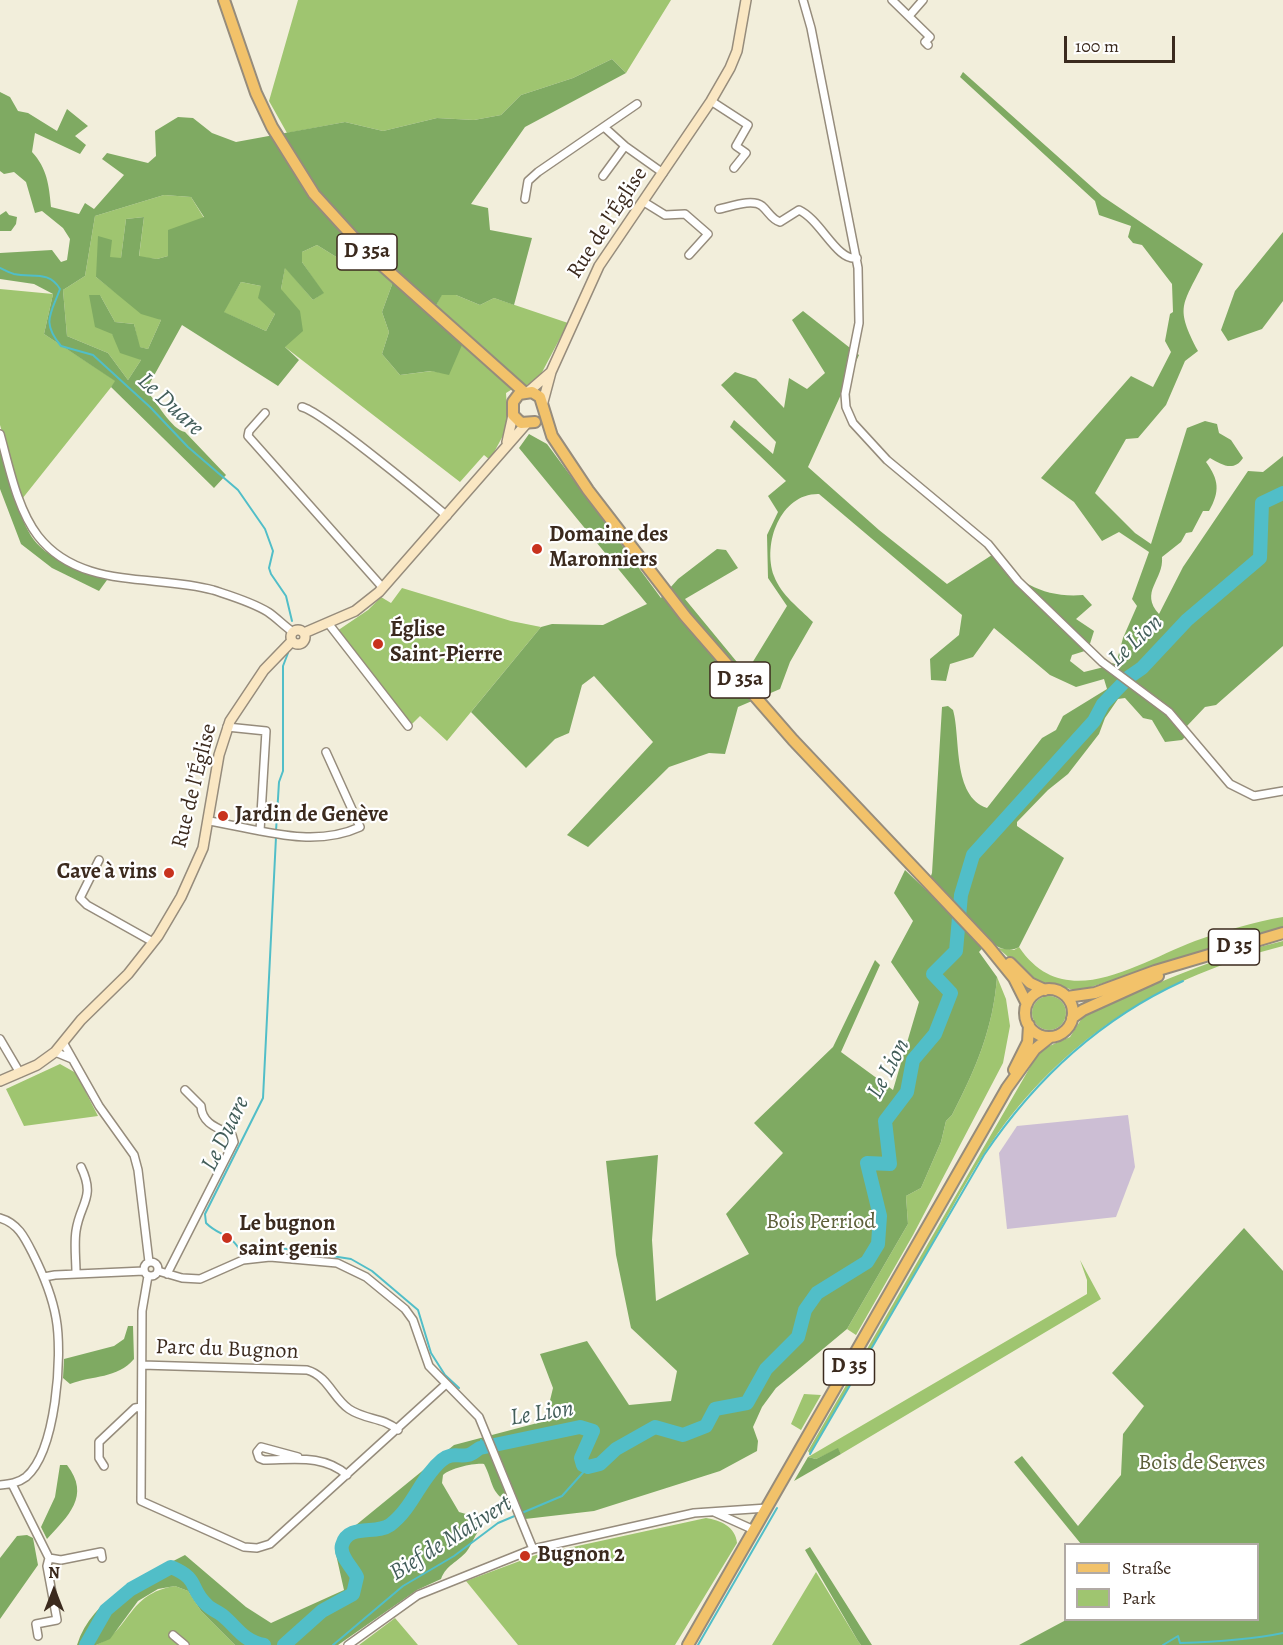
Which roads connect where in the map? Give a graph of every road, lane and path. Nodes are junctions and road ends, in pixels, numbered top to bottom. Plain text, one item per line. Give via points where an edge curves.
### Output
1 (224, 0) edge
2 (746, 0) edge
3 (803, 0) edge
4 (892, 0) edge
5 (923, 0) edge
6 (909, 16) junction
7 (928, 45) dead end
8 (711, 101) junction
9 (637, 104) dead end
10 (604, 127) junction
11 (625, 146) junction
12 (734, 168) dead end
13 (663, 173) junction
14 (603, 176) dead end
15 (525, 199) dead end
16 (644, 202) junction
17 (719, 209) dead end
18 (689, 255) dead end
19 (857, 258) junction
20 (551, 372) junction
21 (521, 395) junction
22 (302, 407) dead end
23 (543, 407) junction
24 (265, 413) dead end
25 (513, 415) junction
26 (530, 423) junction
27 (0, 434) edge
28 (552, 436) junction
29 (506, 445) junction
30 (447, 516) junction
31 (383, 588) junction
32 (328, 623) junction
33 (293, 636) junction
34 (408, 726) dead end
35 (227, 727) junction
36 (326, 752) dead end
37 (1283, 791) edge
38 (209, 821) junction
39 (260, 831) junction
40 (99, 860) dead end
41 (1283, 933) edge
42 (153, 942) junction
43 (988, 946) junction
44 (1186, 963) junction
45 (1045, 990) junction
46 (1067, 998) junction
47 (1027, 1004) junction
48 (1072, 1018) junction
49 (1029, 1025) junction
50 (1050, 1036) junction
51 (0, 1039) edge
52 (64, 1044) junction
53 (55, 1052) junction
54 (72, 1059) junction
55 (20, 1073) junction
56 (0, 1081) edge
57 (1007, 1088) junction
58 (185, 1090) dead end
59 (81, 1167) dead end
60 (0, 1218) edge
61 (149, 1262) junction
62 (159, 1271) junction
63 (76, 1273) junction
64 (146, 1274) junction
65 (167, 1274) junction
66 (44, 1277) junction
67 (141, 1365) junction
68 (445, 1385) junction
69 (141, 1407) junction
70 (398, 1430) junction
71 (298, 1458) junction
72 (104, 1466) dead end
73 (347, 1475) junction
74 (12, 1484) junction
75 (0, 1485) edge
76 (767, 1508) junction
77 (712, 1511) junction
78 (754, 1530) junction
79 (533, 1549) junction
80 (49, 1558) junction
81 (102, 1558) dead end
82 (173, 1635) dead end
83 (38, 1636) dead end
84 (185, 1645) edge
85 (348, 1645) edge
86 (688, 1645) edge

1 - 21 main road, D 35a via 256,93 272,127 314,194 366,252
2 - 8 street, Rue de l'Église via 737,51
3 - 19 street
4 - 6 street
5 - 6 street
6 - 7 street via 930,37 925,42
8 - 12 street via 748,125 736,146 746,153
8 - 13 street, Rue de l'Église
9 - 10 street
10 - 11 street
10 - 15 street via 571,147 528,182
11 - 13 street
11 - 14 street
13 - 16 street, Rue de l'Église
16 - 18 street via 665,215 685,214 708,234
16 - 20 street, Rue de l'Église via 599,266
17 - 19 street via 754,202 780,222 799,210 830,238 840,255
19 - 37 street via 859,315 844,394 853,423 887,460 988,544 1018,581 1102,662 1169,712 1237,789 1254,796
20 - 21 street, Rue de l'Église
20 - 23 street, Rue de l'Église
21 - 23 main road via 536,394
21 - 25 main road
22 - 30 street via 338,430
23 - 26 main road
23 - 28 main road, D 35a
24 - 31 street via 248,436
25 - 26 main road
25 - 29 street
26 - 28 main road, D 35a
26 - 29 street
27 - 33 street via 30,523 46,546 61,558 109,577 200,587 226,594 263,609
28 - 43 main road, D 35a via 692,624 793,740
29 - 30 street
30 - 31 street
31 - 32 street via 355,611
32 - 33 street, Rue de l'Église via 304,633 303,643 296,644
32 - 34 street
33 - 35 street, Rue de l'Église via 264,670
35 - 38 street, Rue de l'Église
35 - 39 street via 266,730
36 - 39 street via 360,827 335,837 283,836
38 - 39 street
38 - 42 street, Rue de l'Église via 192,873
40 - 42 street via 80,898
41 - 44 main road, D 35
42 - 52 street, Rue de l'Église
43 - 45 main road, D 35a via 1030,983
43 - 47 main road, D 35a via 1014,978
44 - 46 main road, D 35 via 1095,993
44 - 48 main road, D 35
45 - 46 main road
45 - 47 main road via 1036,993
46 - 48 main road
47 - 49 main road
48 - 50 main road via 1062,1033
49 - 50 main road via 1039,1034
49 - 57 main road, D 35 via 1028,1042
50 - 57 main road, D 35 via 1035,1049
51 - 55 street
52 - 53 street, Rue de l'Église
52 - 54 street
53 - 54 street
53 - 55 street, Rue de l'Église
54 - 61 street via 134,1155
55 - 56 street, Rue de l'Église
57 - 76 main road, D 35
58 - 65 street via 201,1106 206,1121 232,1135 234,1142
59 - 63 street via 87,1197 76,1229
60 - 66 street via 22,1232
61 - 62 street via 156,1264
61 - 64 street, Parc du Bugnon
62 - 64 street via 154,1276
62 - 65 street
63 - 64 street
63 - 66 street
64 - 67 street, Parc du Bugnon
65 - 68 street via 200,1279 243,1260 270,1257 307,1258 348,1266 405,1309 413,1320 429,1366
66 - 74 street via 58,1335 52,1413 35,1465 27,1476
67 - 69 street, Parc du Bugnon
67 - 70 street, Parc du Bugnon via 307,1370 324,1379 350,1409 388,1421
68 - 70 street, Parc du Bugnon
68 - 79 street via 474,1411 489,1437
69 - 72 street via 135,1408 99,1442 99,1458
69 - 73 street, Parc du Bugnon via 141,1501 244,1547 270,1544
70 - 73 street, Parc du Bugnon
71 - 71 street via 261,1447 257,1452 264,1460
71 - 73 street via 336,1466
74 - 75 street
74 - 80 street
76 - 77 street
76 - 78 main road, D 35
77 - 78 street
77 - 79 street via 683,1514
78 - 86 main road, D 35
79 - 85 street via 418,1595
80 - 81 street via 61,1560 101,1552
80 - 83 street via 47,1566 57,1620 36,1624
82 - 84 street

